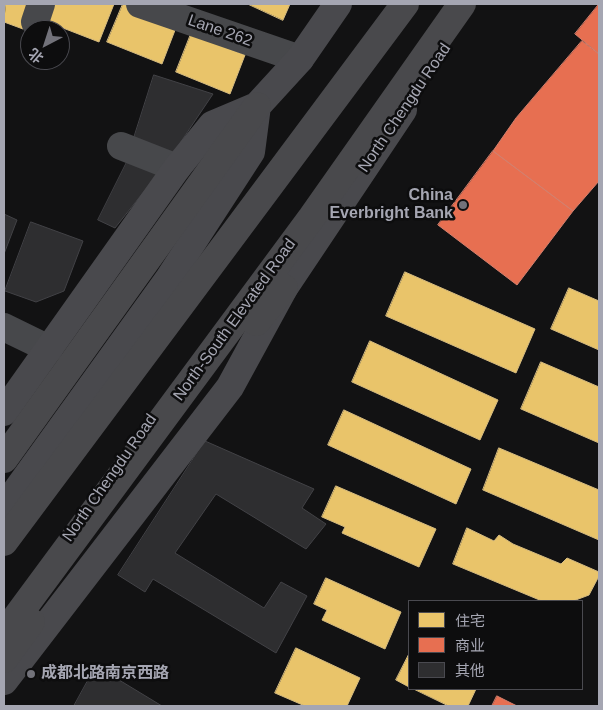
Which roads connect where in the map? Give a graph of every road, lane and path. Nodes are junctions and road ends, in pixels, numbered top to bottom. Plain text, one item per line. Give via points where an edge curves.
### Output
1 (140, 4) edge
2 (338, 4) edge
3 (405, 4) edge
4 (464, 7) edge
5 (300, 59) junction
6 (257, 106) junction
7 (121, 146) dead end
8 (177, 168) junction
9 (284, 288) junction
10 (4, 327) edge
11 (49, 349) junction
12 (4, 412) edge
13 (4, 459) edge
14 (4, 508) edge
15 (4, 542) edge
16 (4, 632) edge
17 (4, 659) edge
18 (4, 681) edge

1 - 5 street, Lane 262
2 - 5 main road
3 - 15 highway
4 - 9 main road, North Chengdu Road
4 - 16 highway, North-South Elevated Road
5 - 6 main road
6 - 8 main road via 212,125
6 - 13 highway
6 - 14 main road via 251,152 168,280
7 - 8 street
8 - 11 main road
9 - 16 main road, North Chengdu Road via 218,324
9 - 17 highway via 194,398
9 - 18 main road via 230,388
10 - 11 street
11 - 12 main road

